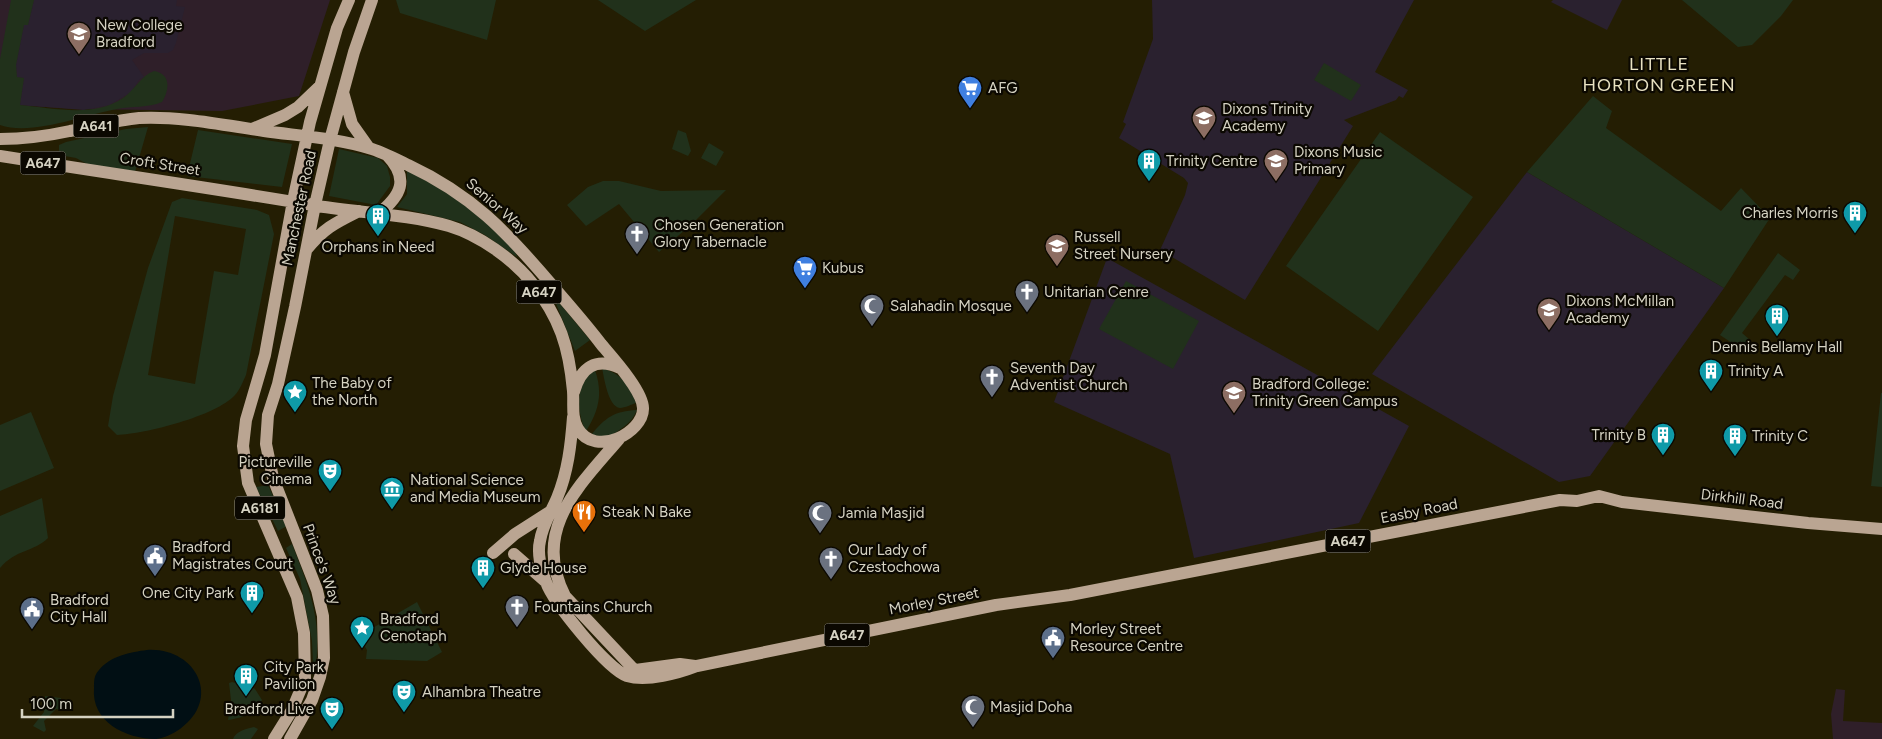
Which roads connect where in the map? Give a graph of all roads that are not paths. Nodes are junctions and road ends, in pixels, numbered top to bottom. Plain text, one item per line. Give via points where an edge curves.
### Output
1 (349, 0) edge
2 (372, 0) edge
3 (320, 86) junction
4 (343, 92) junction
5 (252, 129) junction
6 (307, 137) junction
7 (0, 139) edge
8 (330, 140) junction
9 (369, 148) junction
10 (385, 154) junction
11 (0, 156) edge
12 (292, 201) junction
13 (315, 205) junction
14 (359, 211) junction
15 (378, 214) junction
16 (306, 250) junction
17 (621, 368) junction
18 (573, 394) junction
19 (573, 416) junction
20 (246, 420) junction
21 (268, 426) junction
22 (623, 436) junction
23 (1577, 501) joint
24 (551, 511) junction
25 (1882, 529) edge
26 (540, 547) junction
27 (553, 547) junction
28 (493, 553) dead end
29 (514, 554) dead end
30 (546, 582) junction
31 (1120, 584) joint
32 (633, 674) junction
33 (274, 739) edge
34 (290, 739) edge

1 - 3 main road, Manchester Road
2 - 4 main road, Manchester Road
3 - 5 main road via 298,107
3 - 6 main road, Manchester Road
4 - 8 main road, Manchester Road
4 - 9 main road via 352,124
5 - 6 main road, A641
5 - 7 main road, A641 via 174,118 144,118 36,137
6 - 8 main road, Senior Way / A647
6 - 12 main road, Manchester Road
8 - 9 main road, Senior Way / A647
8 - 13 main road, Manchester Road / A6181
9 - 10 main road, Senior Way / A647
10 - 15 main road via 393,162 400,180 399,192
10 - 17 main road, Senior Way / A647 via 448,185 494,221
11 - 12 main road, Croft Street / A647
12 - 13 main road, Croft Street / A647
12 - 20 main road, Manchester Road / A6181 via 265,355
13 - 14 main road, A647
13 - 16 main road, Manchester Road / A6181
14 - 15 main road, A647
14 - 16 main road via 321,232
15 - 18 main road, A647 via 452,227 506,257 530,280 555,316 569,359
16 - 21 main road, Manchester Road / A6181
17 - 18 main road, A647 via 606,363 586,368
17 - 22 main road, Senior Way / A647 via 644,405 639,421
18 - 19 main road, A647
19 - 22 main road via 578,429 590,441 607,443
19 - 24 main road, A647 via 568,460
20 - 21 main road
20 - 33 main road, A6181 via 243,446 248,482 297,597 304,633 305,679 292,710
21 - 34 main road, Prince's Way / A6181 via 266,444 273,478 317,590 323,616 324,658 320,677 312,700
22 - 27 main road, A647 via 569,499
23 - 25 main road, Dirkhill Road / A647 via 1599,496 1622,502
23 - 31 main road, Easby Road / A647 via 1560,500
24 - 26 main road, A647
24 - 28 main road
26 - 27 main road
26 - 30 main road
27 - 32 main road, A647 via 553,567 565,596
29 - 30 main road
30 - 32 main road via 558,603 595,649
31 - 32 main road, Morley Street / A647 via 996,605 697,666 680,673

